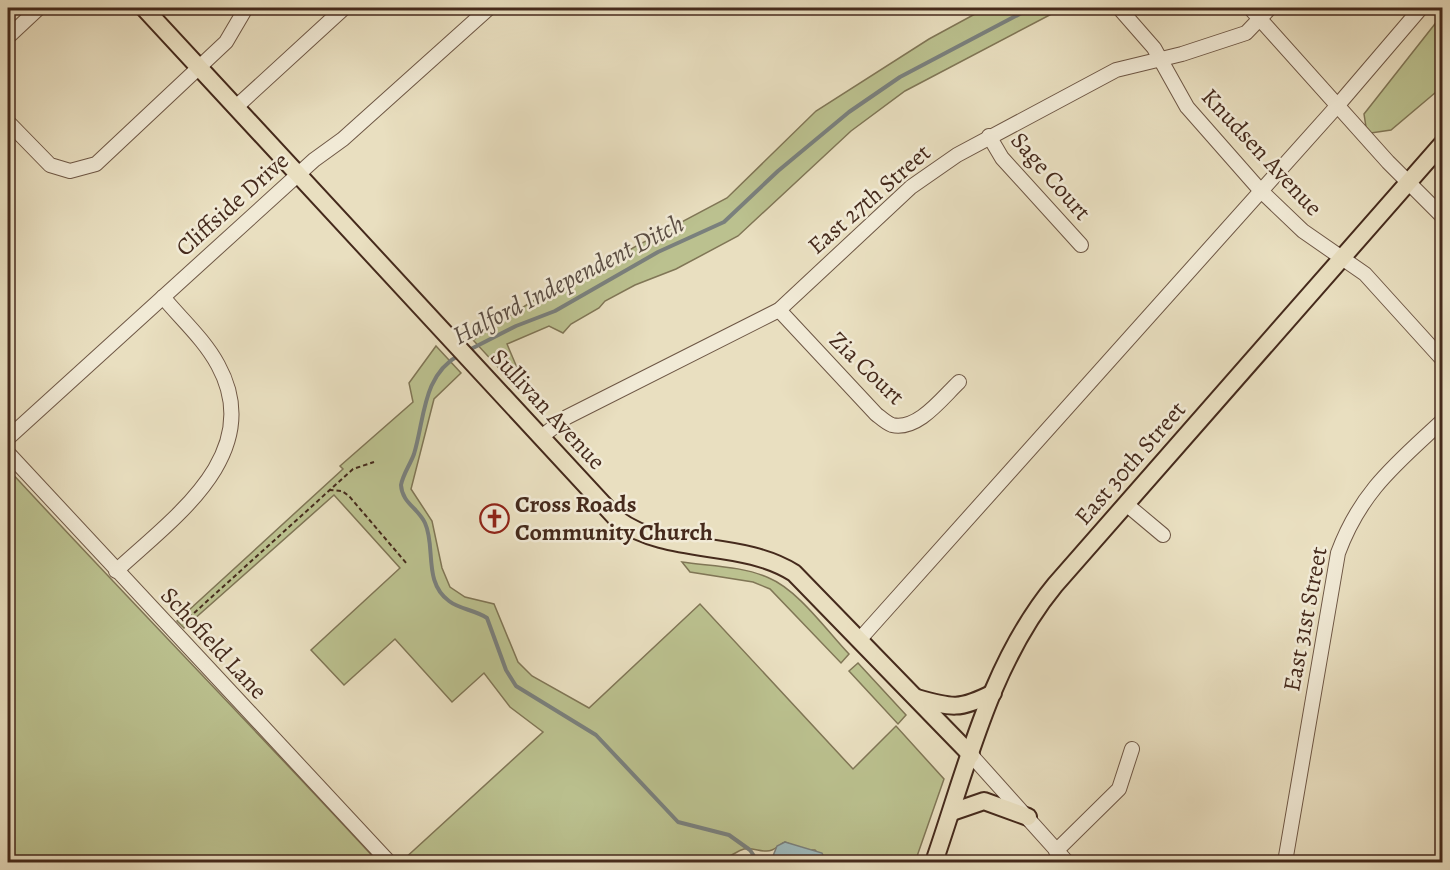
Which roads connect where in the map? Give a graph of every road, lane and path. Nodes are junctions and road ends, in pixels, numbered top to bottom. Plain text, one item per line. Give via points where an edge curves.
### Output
1 (39, 8) edge
2 (144, 8) edge
3 (246, 8) edge
4 (344, 8) edge
5 (489, 8) edge
6 (1119, 8) edge
7 (1250, 8) edge
8 (1270, 8) edge
9 (1421, 8) edge
10 (1261, 19) junction
11 (8, 37) edge
12 (1161, 58) junction
13 (200, 68) junction
14 (1338, 105) junction
15 (236, 107) junction
16 (8, 122) edge
17 (989, 136) junction
18 (1443, 144) edge
19 (298, 174) junction
20 (1407, 181) junction
21 (1260, 190) junction
22 (1443, 216) edge
23 (1081, 245) dead end
24 (1341, 258) junction
25 (163, 297) junction
26 (779, 310) junction
27 (1443, 359) edge
28 (959, 382) dead end
29 (1443, 421) edge
30 (541, 437) junction
31 (8, 438) edge
32 (8, 453) edge
33 (374, 462) dead end
34 (329, 490) junction
35 (1126, 504) junction
36 (1163, 535) dead end
37 (407, 564) dead end
38 (116, 571) junction
39 (172, 632) junction
40 (860, 639) junction
41 (993, 693) junction
42 (916, 698) junction
43 (1132, 749) dead end
44 (971, 755) junction
45 (952, 812) junction
46 (1028, 817) junction
47 (1056, 851) junction
48 (389, 862) edge
49 (934, 862) edge
50 (1067, 862) edge
51 (1285, 862) edge

1 - 11 street
2 - 13 main road, Sullivan Avenue
3 - 13 street via 226,42
4 - 15 street
5 - 19 street, Cliffside Drive via 343,139
6 - 12 street, Knudsen Avenue
7 - 10 street
8 - 10 street, East 27th Street
9 - 14 street
10 - 12 street, East 27th Street via 1235,38
10 - 14 street
12 - 17 street, East 27th Street via 1096,78
12 - 21 street, Knudsen Avenue via 1187,107
13 - 15 main road, Sullivan Avenue
13 - 16 street via 96,164 70,171 50,165
14 - 20 street
14 - 21 street
15 - 19 main road, Sullivan Avenue
17 - 23 street, Sage Court via 1002,158
17 - 26 street, East 27th Street via 911,187
18 - 20 main road, East 30th Street
19 - 25 street, Cliffside Drive
19 - 30 main road, Sullivan Avenue
20 - 22 street
20 - 24 main road, East 30th Street
21 - 24 street, Knudsen Avenue via 1303,231
21 - 40 street
24 - 27 street, Knudsen Avenue via 1365,274
24 - 35 main road, East 30th Street
25 - 31 street, Cliffside Drive
25 - 38 street via 219,367 229,397 229,429 219,464 204,488
26 - 28 street, Zia Court via 876,414 891,425 907,425 921,417
26 - 30 street, East 27th Street via 567,417
29 - 51 street, East 31st Street via 1373,486 1338,553
30 - 40 main road, Sullivan Avenue via 610,513 635,532 669,542 755,556 784,567 802,579
32 - 38 street, Schofield Lane
33 - 34 path via 353,469
34 - 37 path via 349,496
34 - 39 path
35 - 36 street
35 - 41 main road, East 30th Street via 1032,615 1010,652
38 - 39 street, Schofield Lane
39 - 48 street, Schofield Lane
40 - 42 main road, Sullivan Avenue
41 - 42 main road via 960,707
41 - 44 main road, East 30th Street
42 - 44 main road, Sullivan Avenue
43 - 47 street via 1119,789
44 - 45 main road, East 30th Street
44 - 46 street
45 - 46 main road via 984,801
45 - 49 main road, East 30th Street
46 - 47 street
47 - 50 street

